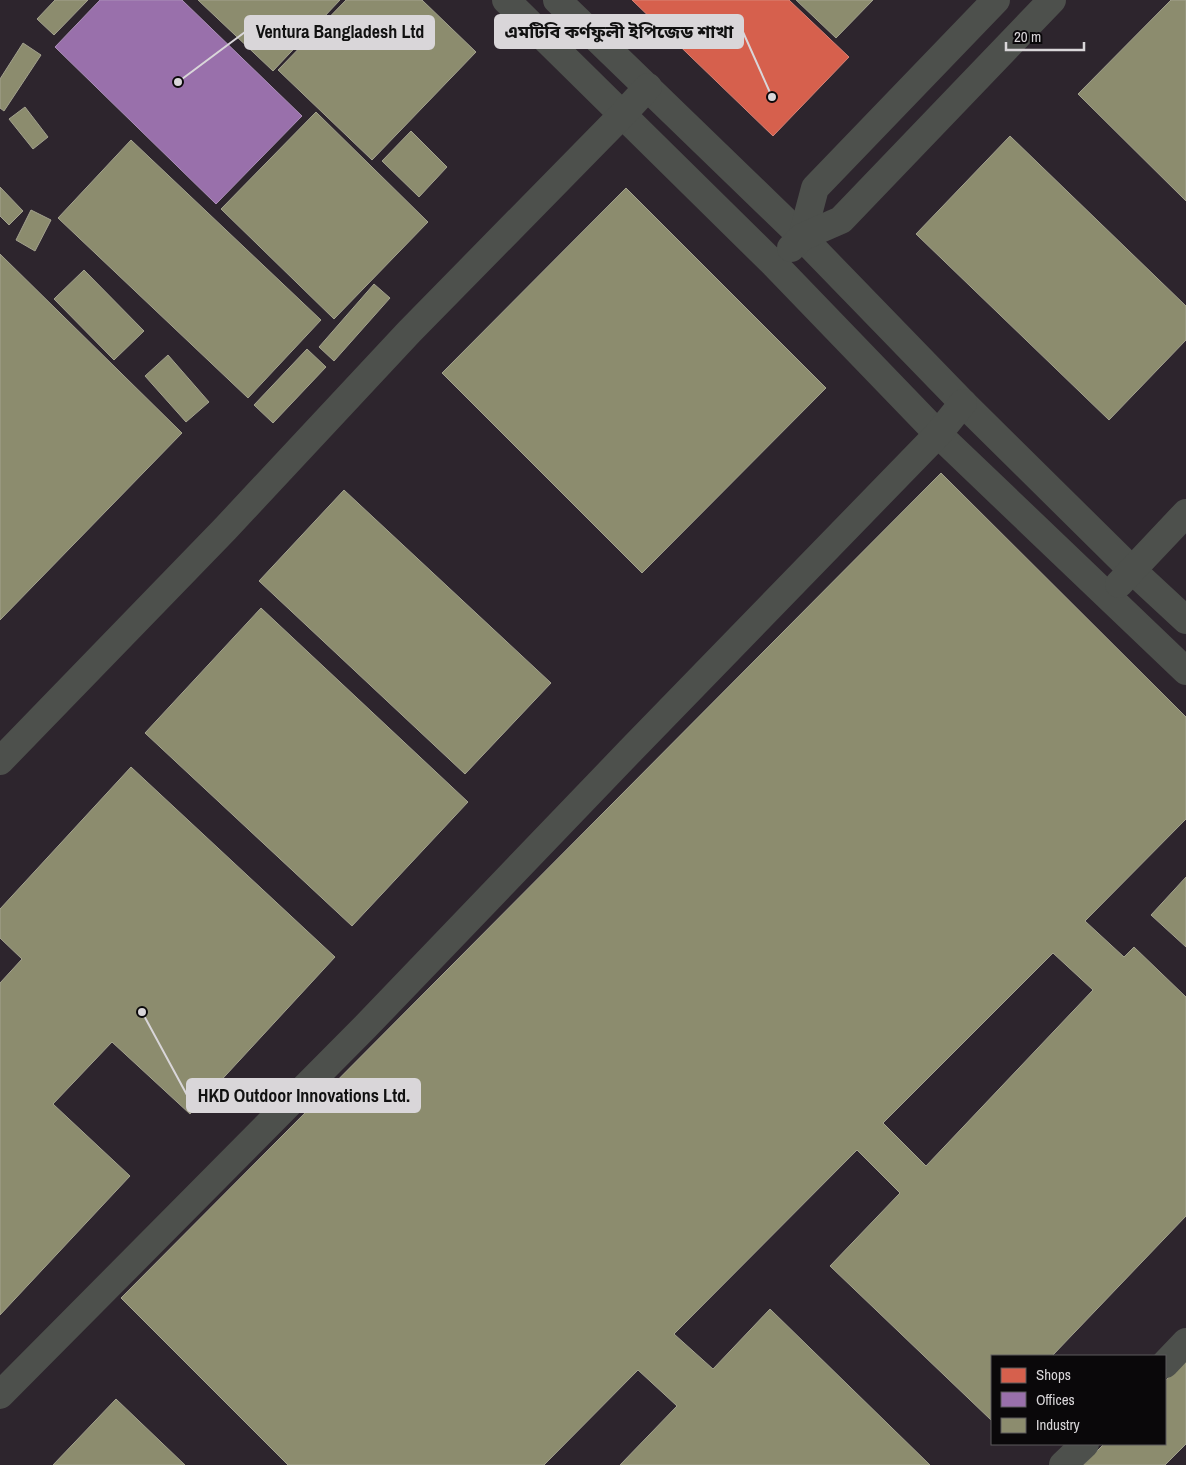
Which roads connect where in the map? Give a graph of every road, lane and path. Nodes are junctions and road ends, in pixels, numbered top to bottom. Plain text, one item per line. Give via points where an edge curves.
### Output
1 (506, 0) edge
2 (557, 0) edge
3 (996, 0) edge
4 (1052, 0) edge
5 (648, 87) junction
6 (622, 115) junction
7 (802, 237) junction
8 (774, 264) junction
9 (963, 403) junction
10 (938, 434) junction
11 (1186, 513) edge
12 (1132, 570) junction
13 (1108, 596) junction
14 (1186, 620) edge
15 (1186, 671) edge
16 (0, 761) edge
17 (1186, 1342) edge
18 (1166, 1363) edge
19 (0, 1395) edge
20 (1084, 1445) edge
21 (1063, 1465) edge

1 - 6 street
2 - 5 street
3 - 7 street via 815,188
4 - 7 street via 841,220
5 - 6 street
5 - 7 street
6 - 8 street
6 - 16 street via 409,332 225,529
7 - 8 street
7 - 9 street
8 - 10 street
9 - 10 street
9 - 12 street
10 - 13 street
10 - 19 street via 372,1020
11 - 12 street
12 - 13 street
12 - 14 street
13 - 15 street
17 - 18 street
20 - 21 street

